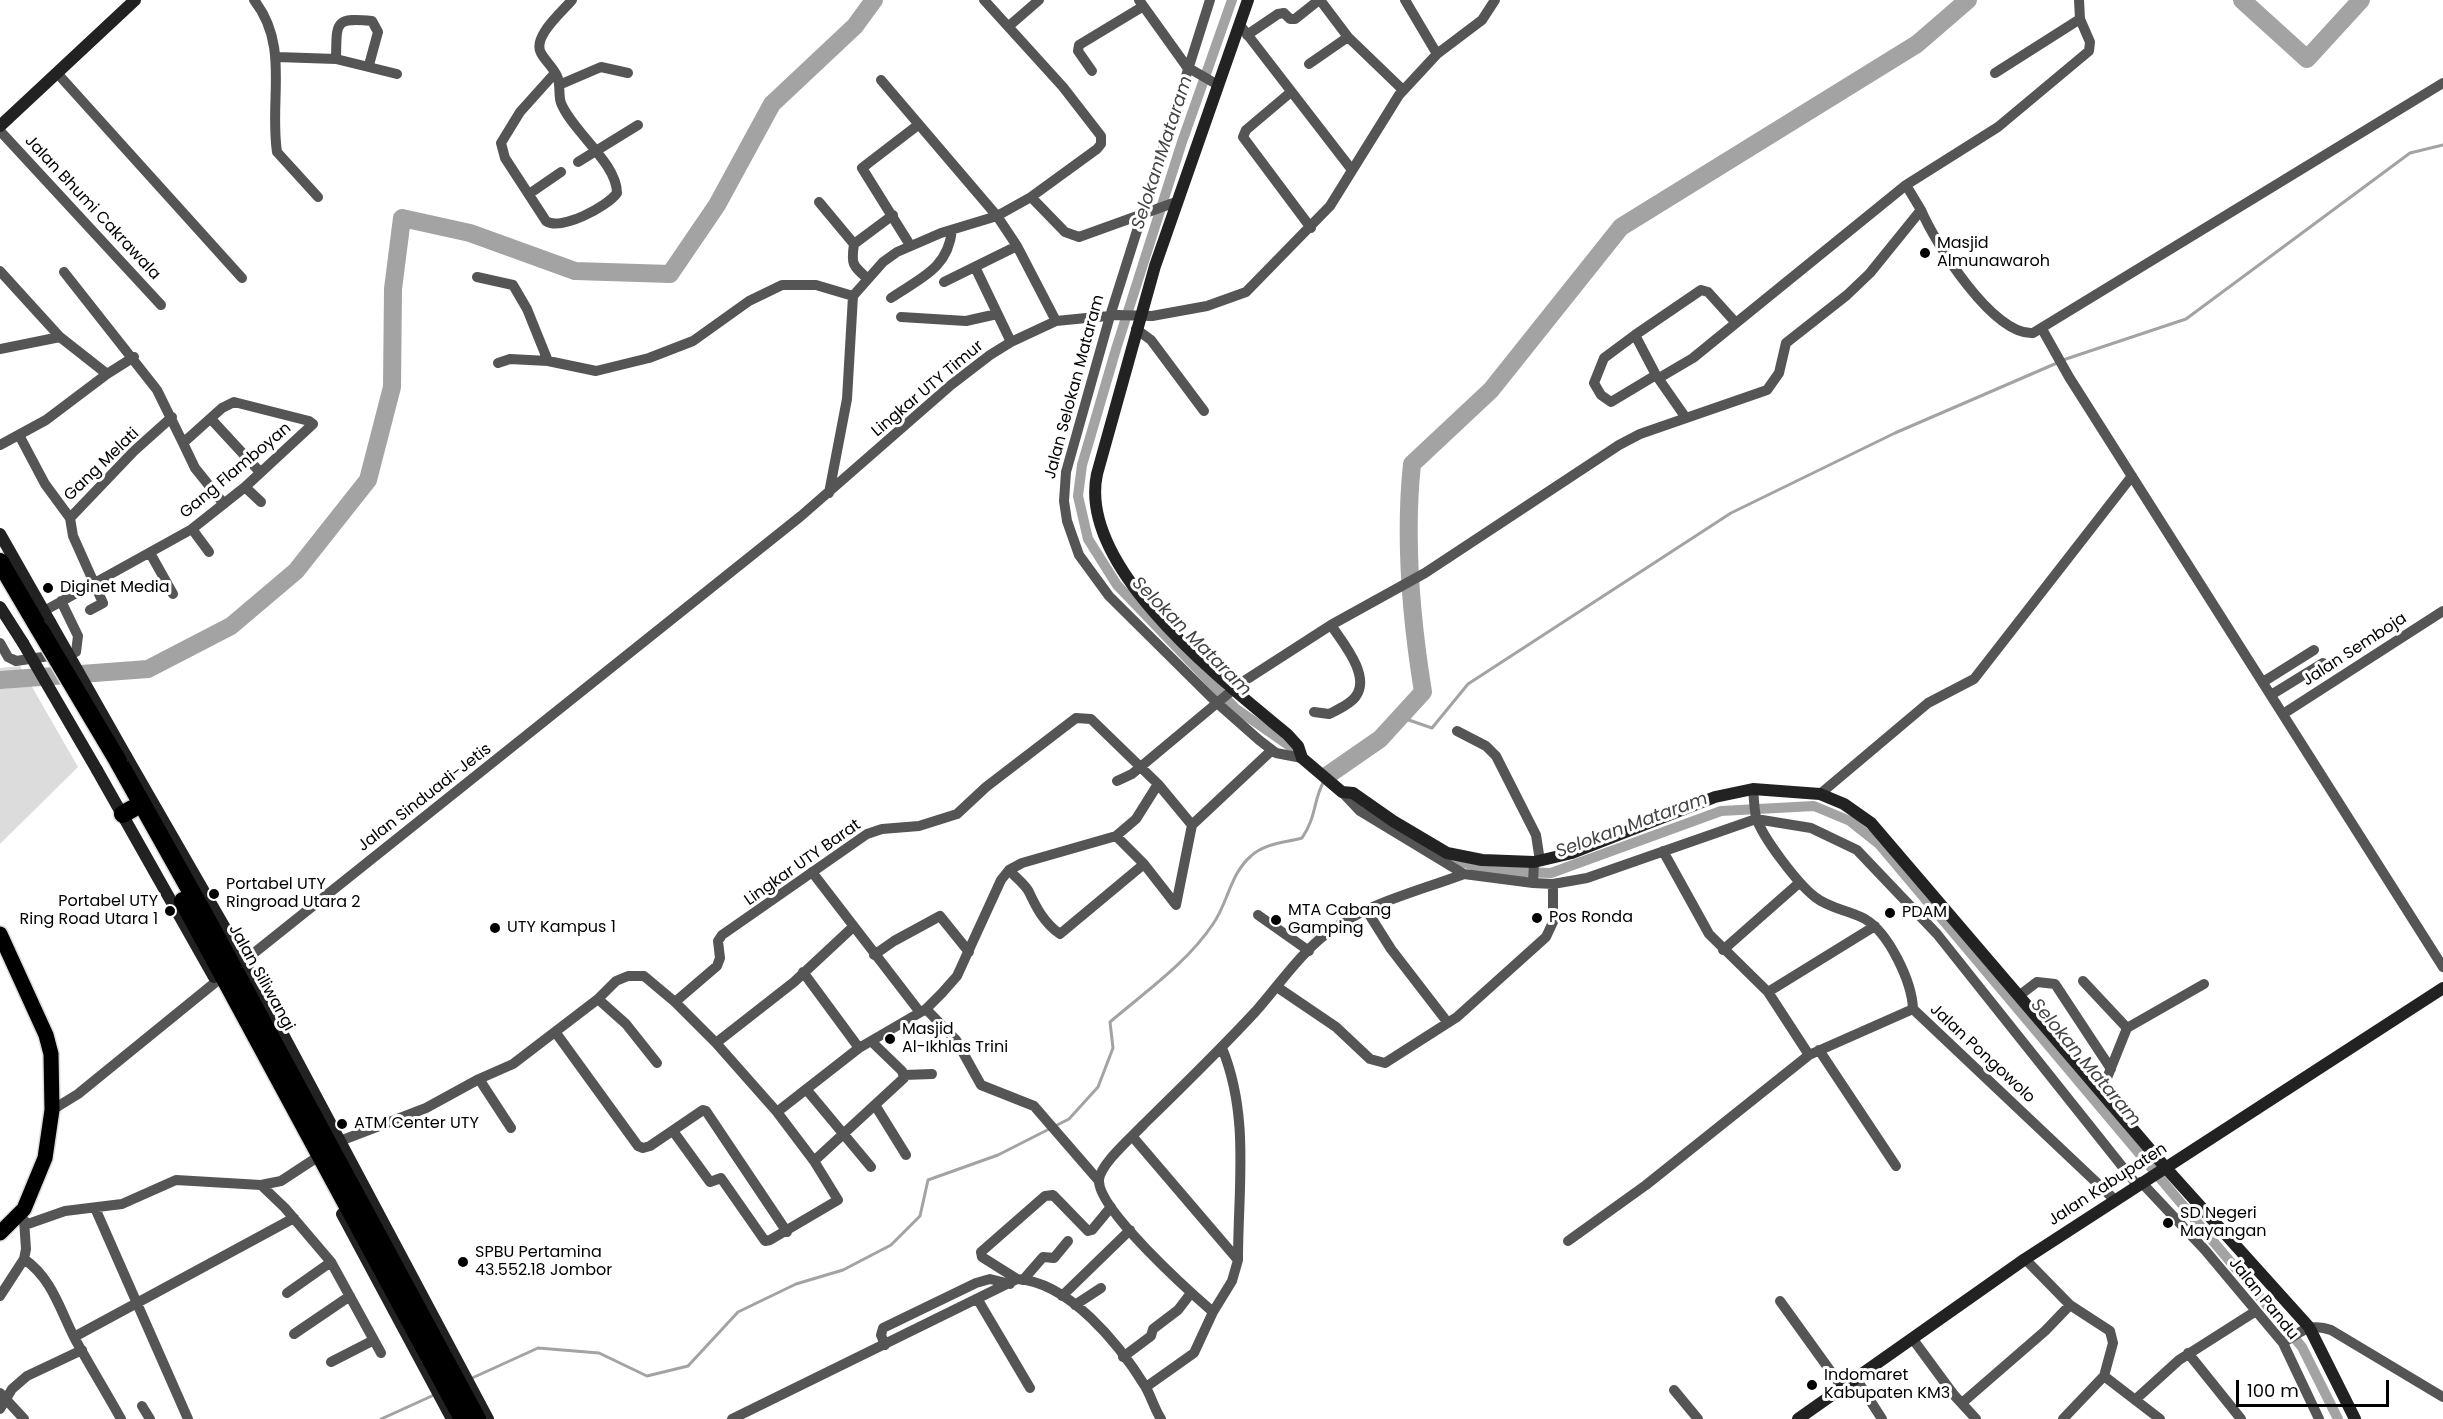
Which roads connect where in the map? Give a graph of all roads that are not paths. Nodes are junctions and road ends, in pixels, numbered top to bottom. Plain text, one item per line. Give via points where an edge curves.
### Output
1 (254, 0) edge
2 (572, 0) edge
3 (984, 0) edge
4 (1039, 0) edge
5 (1210, 0) edge
6 (1248, 0) edge
7 (1320, 0) edge
8 (1405, 0) edge
9 (1495, 0) edge
10 (2079, 0) edge
11 (132, 1) edge
12 (1141, 3) edge
13 (2079, 19) junction
14 (1009, 26) junction
15 (1244, 30) junction
16 (1348, 37) junction
17 (1437, 54) junction
18 (278, 57) junction
19 (336, 59) junction
20 (1310, 64) dead end
21 (369, 65) junction
22 (1190, 68) junction
23 (1092, 71) dead end
24 (57, 73) junction
25 (555, 73) junction
26 (628, 73) dead end
27 (1995, 73) dead end
28 (397, 74) dead end
29 (881, 80) dead end
30 (1213, 82) junction
31 (2443, 83) edge
32 (560, 85) junction
33 (1403, 90) junction
34 (1291, 92) junction
35 (638, 125) dead end
36 (918, 125) junction
37 (0, 126) edge
38 (0, 131) edge
39 (595, 151) junction
40 (578, 162) dead end
41 (1352, 170) junction
42 (561, 172) dead end
43 (1906, 185) junction
44 (529, 194) junction
45 (318, 197) dead end
46 (1030, 197) junction
47 (819, 202) dead end
48 (1173, 202) junction
49 (1920, 210) junction
50 (1145, 212) junction
51 (893, 215) junction
52 (997, 216) junction
53 (1311, 228) junction
54 (952, 230) junction
55 (854, 244) junction
56 (910, 245) junction
57 (1017, 246) junction
58 (975, 267) junction
59 (0, 271) edge
60 (64, 272) dead end
61 (477, 277) dead end
62 (242, 278) dead end
63 (867, 279) junction
64 (944, 282) dead end
65 (854, 296) junction
66 (891, 298) dead end
67 (161, 306) dead end
68 (997, 314) junction
69 (1113, 316) junction
70 (1139, 316) junction
71 (901, 318) dead end
72 (1056, 321) junction
73 (1736, 323) junction
74 (2042, 328) junction
75 (1136, 329) junction
76 (1635, 335) junction
77 (60, 337) junction
78 (1011, 342) junction
79 (0, 349) edge
80 (134, 357) junction
81 (548, 361) junction
82 (498, 363) dead end
83 (107, 374) junction
84 (1658, 376) junction
85 (1204, 411) dead end
86 (172, 417) junction
87 (1686, 418) junction
88 (211, 419) junction
89 (19, 435) junction
90 (183, 443) junction
91 (0, 445) edge
92 (259, 471) junction
93 (2132, 476) junction
94 (245, 487) junction
95 (829, 494) junction
96 (261, 502) dead end
97 (224, 504) junction
98 (69, 518) junction
99 (192, 529) junction
100 (0, 534) edge
101 (209, 552) dead end
102 (150, 553) junction
103 (0, 562) edge
104 (0, 581) edge
105 (95, 583) junction
106 (173, 594) dead end
107 (61, 601) junction
108 (0, 607) edge
109 (90, 609) dead end
110 (2443, 611) edge
111 (1331, 625) junction
112 (38, 629) junction
113 (0, 643) edge
114 (2314, 650) dead end
115 (625, 659) joint
116 (2323, 663) dead end
117 (2263, 682) junction
118 (1232, 691) junction
119 (2271, 695) junction
120 (1217, 701) junction
121 (1314, 712) dead end
122 (2283, 714) junction
123 (1457, 731) dead end
124 (1272, 750) junction
125 (1305, 761) junction
126 (112, 764) junction
127 (1142, 765) junction
128 (1117, 782) dead end
129 (1158, 784) junction
130 (132, 786) junction
131 (1344, 791) junction
132 (1753, 793) junction
133 (1820, 794) junction
134 (154, 804) junction
135 (127, 812) junction
136 (1756, 814) junction
137 (1192, 825) junction
138 (156, 828) junction
139 (1116, 836) junction
140 (1663, 851) junction
141 (1144, 864) junction
142 (1009, 870) junction
143 (1535, 870) junction
144 (812, 872) junction
145 (1464, 874) junction
146 (1799, 883) junction
147 (1553, 884) junction
148 (1367, 911) junction
149 (1258, 915) dead end
150 (1875, 926) junction
151 (854, 927) junction
152 (0, 934) edge
153 (1723, 950) junction
154 (1309, 951) junction
155 (969, 952) junction
156 (874, 955) junction
157 (244, 962) junction
158 (2443, 967) edge
159 (802, 972) junction
160 (217, 981) junction
161 (2082, 981) dead end
162 (2204, 984) dead end
163 (1277, 987) junction
164 (2443, 988) edge
165 (1768, 992) junction
166 (2020, 995) junction
167 (598, 999) junction
168 (675, 1002) junction
169 (1913, 1009) junction
170 (923, 1010) junction
171 (1448, 1023) junction
172 (2127, 1028) junction
173 (556, 1033) junction
174 (871, 1041) junction
175 (716, 1043) junction
176 (859, 1048) junction
177 (1222, 1048) junction
178 (1814, 1053) junction
179 (657, 1063) dead end
180 (2111, 1069) junction
181 (904, 1074) junction
182 (932, 1074) dead end
183 (478, 1079) junction
184 (806, 1089) junction
185 (2101, 1093) junction
186 (875, 1105) junction
187 (52, 1110) junction
188 (777, 1112) junction
189 (511, 1128) dead end
190 (673, 1131) junction
191 (844, 1136) junction
192 (1132, 1136) junction
193 (340, 1141) junction
194 (906, 1155) dead end
195 (313, 1160) junction
196 (814, 1161) junction
197 (1896, 1166) dead end
198 (871, 1167) dead end
199 (2164, 1168) junction
200 (1099, 1181) junction
201 (2140, 1183) junction
202 (261, 1185) junction
203 (2115, 1200) junction
204 (1111, 1207) junction
205 (95, 1208) junction
206 (24, 1217) junction
207 (294, 1218) junction
208 (1130, 1230) junction
209 (787, 1232) junction
210 (0, 1233) edge
211 (1068, 1241) dead end
212 (1568, 1241) dead end
213 (24, 1259) junction
214 (2025, 1259) junction
215 (1238, 1260) junction
216 (331, 1262) junction
217 (1017, 1281) junction
218 (1101, 1288) dead end
219 (287, 1293) dead end
220 (1191, 1293) junction
221 (0, 1296) edge
222 (350, 1296) junction
223 (1062, 1296) junction
224 (978, 1300) junction
225 (1780, 1301) dead end
226 (135, 1305) junction
227 (1075, 1305) junction
228 (2070, 1305) junction
229 (920, 1311) junction
230 (2256, 1311) junction
231 (1213, 1312) junction
232 (926, 1325) junction
233 (2305, 1329) junction
234 (294, 1334) dead end
235 (74, 1337) junction
236 (1912, 1338) junction
237 (374, 1340) junction
238 (2284, 1342) junction
239 (885, 1345) junction
240 (81, 1350) junction
241 (434, 1352) junction
242 (381, 1353) dead end
243 (2188, 1353) junction
244 (1123, 1357) junction
245 (332, 1362) dead end
246 (2104, 1376) junction
247 (1855, 1377) junction
248 (1146, 1387) junction
249 (1842, 1387) junction
250 (1030, 1388) dead end
251 (1674, 1390) dead end
252 (2443, 1397) edge
253 (2136, 1399) junction
254 (2, 1401) edge
255 (1962, 1403) junction
256 (142, 1406) dead end
257 (24, 1419) edge
258 (122, 1419) edge
259 (150, 1419) edge
260 (188, 1419) edge
261 (452, 1419) edge
262 (463, 1419) edge
263 (477, 1419) edge
264 (488, 1419) edge
265 (732, 1419) edge
266 (1161, 1419) edge
267 (1698, 1419) edge
268 (1798, 1419) edge
269 (1882, 1419) edge
270 (1976, 1419) edge
271 (2063, 1419) edge
272 (2160, 1419) edge
273 (2241, 1419) edge
274 (2319, 1419) edge
275 (2355, 1419) edge

1 - 18 street via 270,28
2 - 25 street via 539,44
3 - 14 street
4 - 14 street
5 - 22 street, Jalan Selokan Mataram
6 - 15 street
7 - 15 street via 1294,19 1278,14
7 - 16 street
8 - 17 street
9 - 17 street, Lingkar UTY Timur via 1477,26
10 - 13 street
11 - 24 street
12 - 22 street
12 - 23 street via 1079,45 1078,51
13 - 27 street
13 - 43 street via 2091,44 2079,61 1998,127
14 - 46 street via 1101,136 1097,148
15 - 30 street
15 - 34 street
16 - 20 street
16 - 33 street
17 - 33 street, Lingkar UTY Timur
18 - 19 street
18 - 45 street via 277,152
19 - 21 street
19 - 21 street via 342,22 372,21 378,32
21 - 28 street
22 - 30 street
22 - 50 street, Jalan Selokan Mataram
24 - 37 street
24 - 62 street
25 - 32 street
25 - 44 street via 520,112 501,142 505,158
26 - 32 street via 601,67
29 - 36 street
30 - 48 street
31 - 74 street
32 - 39 street via 561,103
33 - 41 street, Lingkar UTY Timur
34 - 41 street
34 - 53 street via 1246,130 1243,137
35 - 39 street
36 - 51 street via 862,168
36 - 52 street
38 - 67 street, Jalan Bhumi Cakrawala
39 - 40 street
39 - 44 street via 617,186 614,197 563,225 553,225 546,221
41 - 53 street, Lingkar UTY Timur
42 - 44 street
43 - 49 street
43 - 73 street
46 - 50 street via 1065,232 1078,237
46 - 52 street
47 - 55 street
48 - 50 street
48 - 70 street
49 - 74 street via 1941,249 1993,312 2023,333
49 - 87 street via 1847,296 1786,344 1779,373 1767,390
50 - 69 street, Jalan Selokan Mataram
51 - 55 street
51 - 56 street
52 - 54 street
52 - 57 street
53 - 70 street, Lingkar UTY Timur via 1246,292 1207,306
54 - 56 street
54 - 66 street via 947,255 934,269
55 - 63 street via 851,259
56 - 63 street
57 - 58 street
57 - 72 street
58 - 64 street
58 - 68 street
59 - 77 street
60 - 80 street
61 - 81 street via 513,285
63 - 65 street
65 - 81 street via 816,285 782,285 749,301 693,341 649,358 596,371
65 - 95 street via 847,399
68 - 71 street via 966,321
68 - 78 street
69 - 70 street, Lingkar UTY Timur
69 - 72 street, Lingkar UTY Timur
69 - 120 street, Jalan Selokan Mataram via 1066,472 1067,521 1079,555 1109,596
70 - 75 street
72 - 78 street, Lingkar UTY Timur
73 - 76 street via 1708,292 1701,290
73 - 84 street via 1693,358
74 - 93 street
75 - 85 street via 1151,340
75 - 118 street via 1095,482 1102,528 1110,552 1123,572
76 - 84 street
76 - 84 street via 1604,358 1595,387 1611,402
77 - 79 street
77 - 83 street
78 - 95 street, Lingkar UTY Timur via 951,385
80 - 83 street
80 - 86 street
81 - 82 street via 510,359
83 - 89 street via 46,420
84 - 87 street
86 - 90 street
86 - 98 street, Gang Melati
87 - 111 street via 1619,445 1418,577
88 - 90 street
88 - 92 street
88 - 92 street, Gang Flamboyan via 234,402 309,421 313,426
89 - 91 street
89 - 98 street, Gang Melati via 45,484
90 - 97 street via 195,468
92 - 94 street, Gang Flamboyan
93 - 117 street
93 - 133 street via 1974,679 1928,703
94 - 96 street
94 - 97 street, Gang Flamboyan
95 - 115 street, Lingkar UTY Timur
97 - 99 street, Gang Flamboyan
98 - 105 street
99 - 101 street
99 - 102 street, Gang Flamboyan
100 - 112 street
102 - 105 street, Gang Flamboyan
102 - 106 street
103 - 112 highway, Jalan Siliwangi
104 - 112 highway, Jalan Siliwangi
105 - 107 street, Gang Flamboyan
105 - 109 street via 103,603
107 - 112 street, Gang Flamboyan
107 - 113 street via 78,636 76,652 16,661 8,657
108 - 112 street
110 - 122 street, Jalan Semboja
111 - 118 street
111 - 121 street via 1359,672 1358,691 1329,714
112 - 126 highway, Jalan Siliwangi, bridge
114 - 117 street
115 - 157 street, Jalan Sinduadi-Jetis
116 - 119 street
117 - 119 street
118 - 120 street
118 - 125 street via 1293,740
119 - 122 street
120 - 124 street, Jalan Selokan Mataram
120 - 127 street
122 - 158 street
123 - 143 street via 1486,746 1496,756 1536,835
124 - 125 street, Jalan Selokan Mataram
124 - 137 street
125 - 131 street, Jalan Selokan Mataram
126 - 130 highway, Jalan Siliwangi
126 - 134 street
126 - 135 highway, Jalan Siliwangi
127 - 128 street
127 - 129 street, Lingkar UTY Barat
127 - 144 street, Lingkar UTY Barat via 1091,719 1076,718 986,787 955,816 919,826 874,831
129 - 137 street, Lingkar UTY Barat
129 - 139 street via 1136,819
130 - 134 highway
130 - 138 highway, Jalan Siliwangi
131 - 143 street via 1447,853
131 - 145 street, Jalan Selokan Mataram via 1360,811
132 - 133 street
132 - 136 street
132 - 143 street via 1714,797
133 - 166 street via 1844,804 1871,823
134 - 138 highway
134 - 157 street
135 - 160 street
135 - 241 highway, Jalan Siliwangi
136 - 140 street, Jalan Selokan Mataram
136 - 146 street
136 - 201 street, Jalan Selokan Mataram via 1810,828 1857,850 1937,934
137 - 141 street via 1176,905
138 - 241 highway, Jalan Siliwangi
139 - 141 street
139 - 142 street
140 - 147 street, Jalan Selokan Mataram via 1587,878
140 - 153 street via 1700,919
141 - 142 street via 1060,934
142 - 155 street
143 - 145 street, Jalan Selokan Mataram
143 - 147 street, Jalan Selokan Mataram
144 - 151 street
144 - 168 street, Lingkar UTY Barat via 723,935 718,941 717,966
145 - 148 street
146 - 150 street via 1827,905
146 - 153 street
147 - 171 street via 1553,922 1548,934
148 - 154 street via 1326,933
148 - 171 street
149 - 154 street
150 - 165 street
150 - 169 street via 1911,988
151 - 156 street
151 - 159 street
152 - 187 main road via 46,1035 51,1054
153 - 165 street
154 - 163 street
155 - 156 street via 940,916
155 - 170 street via 957,976
156 - 170 street
157 - 193 street
159 - 175 street
159 - 176 street
160 - 187 street via 78,1094
160 - 195 street
161 - 172 street
162 - 172 street
163 - 171 street via 1379,1062 1391,1060
163 - 177 street
164 - 199 street, Jalan Kabupaten
165 - 178 street
166 - 180 street via 2037,982 2055,984
166 - 185 street
167 - 168 street via 616,981 644,976
167 - 173 street
167 - 179 street via 626,1024
168 - 175 street
169 - 178 street, Jalan Pongowolo
169 - 203 street, Jalan Pongowolo
170 - 174 street
170 - 200 street via 956,1040 984,1089 1024,1101 1048,1120
172 - 180 street
173 - 183 street via 521,1059
173 - 190 street via 638,1146 650,1146
174 - 176 street
174 - 181 street
175 - 188 street
176 - 184 street
177 - 192 street
177 - 215 street via 1235,1085 1240,1127
178 - 197 street
178 - 212 street, Jalan Pongowolo via 1647,1185
180 - 185 street
181 - 182 street
181 - 186 street via 902,1081
183 - 189 street
183 - 193 street via 426,1108
184 - 188 street
184 - 191 street
185 - 199 street
186 - 191 street
186 - 194 street
187 - 206 main road via 45,1158
188 - 196 street
190 - 209 street via 710,1182 721,1178 765,1241
190 - 209 street via 706,1111
191 - 196 street
191 - 198 street
192 - 200 street via 1102,1170
192 - 215 street
193 - 241 street
195 - 202 street via 281,1182
195 - 241 street
196 - 209 street via 838,1201
199 - 201 street, Jalan Kabupaten
199 - 233 street
200 - 204 street via 1101,1193
201 - 203 street, Jalan Kabupaten
201 - 230 street, Jalan Pandu
202 - 205 street via 176,1180 122,1204
202 - 207 street
203 - 214 street, Jalan Kabupaten
204 - 208 street
204 - 217 street via 1088,1231 1053,1195 1047,1194 981,1252 983,1258
205 - 206 street
205 - 226 street
206 - 210 main road
206 - 213 street
207 - 216 street
207 - 226 street
208 - 220 street
208 - 223 street
211 - 217 street via 1054,1258 1043,1257
213 - 221 street
213 - 235 street via 44,1275
214 - 228 street
214 - 236 street, Jalan Kabupaten
215 - 231 street via 1232,1281
216 - 219 street
216 - 222 street
217 - 223 street via 1039,1282
217 - 224 street
217 - 229 street via 983,1280
218 - 227 street
220 - 231 street
220 - 244 street via 1178,1310 1153,1329 1151,1336
222 - 234 street
222 - 237 street
223 - 227 street
224 - 232 street
224 - 250 street
225 - 249 street
226 - 235 street
226 - 260 street
227 - 244 street via 1096,1323
228 - 246 street via 2110,1331 2113,1343
228 - 255 street
229 - 232 street
229 - 239 street via 883,1328
230 - 238 street, Jalan Pandu
230 - 243 street
231 - 248 street via 1194,1353
232 - 239 street
233 - 238 street
233 - 252 street via 2319,1326 2331,1330
233 - 275 street
235 - 240 street
236 - 247 street, Jalan Kabupaten
236 - 255 street
237 - 242 street
237 - 245 street
238 - 274 street, Jalan Pandu
239 - 265 street
240 - 254 street via 27,1376
240 - 258 street
241 - 261 street
241 - 262 highway, Jalan Siliwangi
241 - 263 highway, Jalan Siliwangi
241 - 264 street
243 - 253 street
243 - 273 street
244 - 248 street
246 - 253 street
246 - 271 street
247 - 249 street, Jalan Kabupaten
247 - 269 street
248 - 266 street
249 - 268 street, Jalan Kabupaten
251 - 267 street
253 - 272 street
254 - 257 street
255 - 270 street
256 - 259 street

